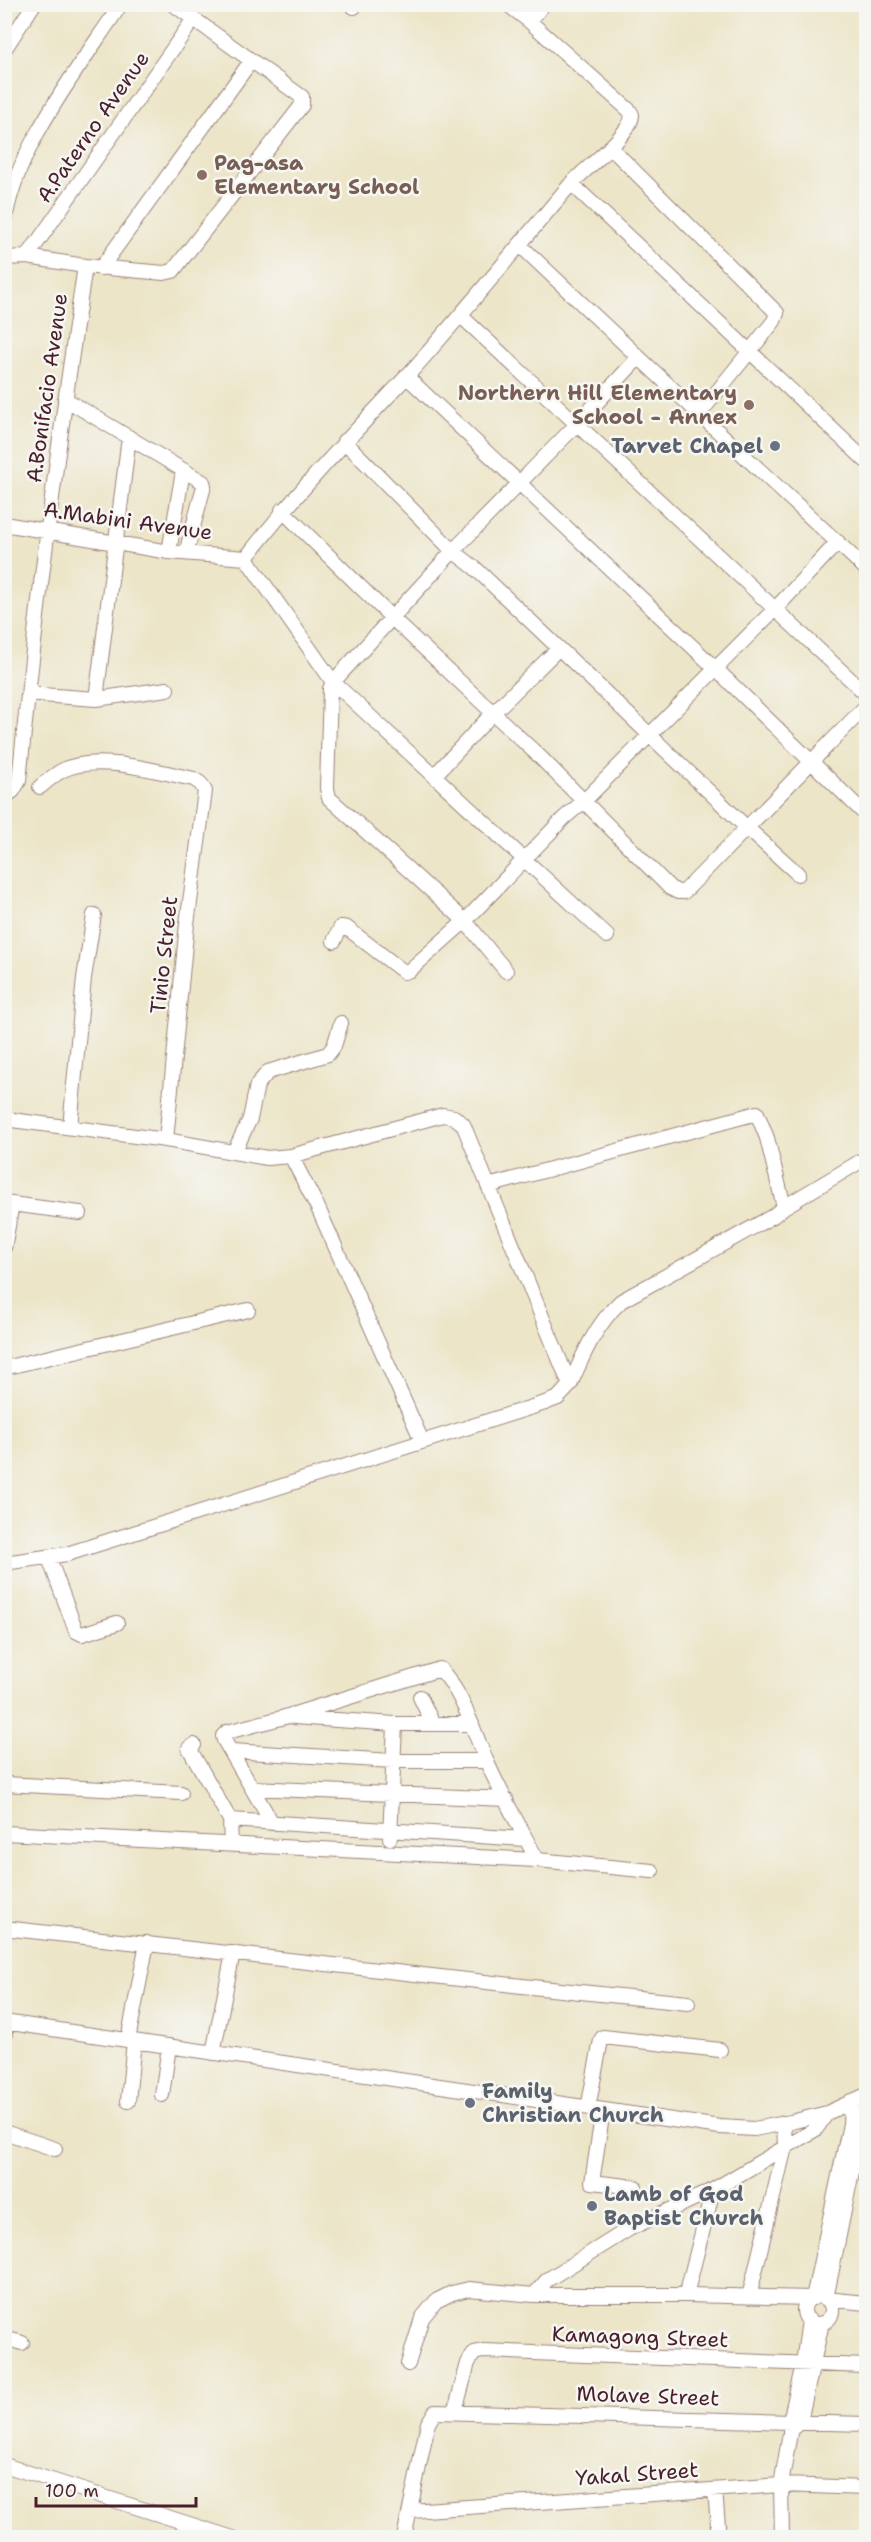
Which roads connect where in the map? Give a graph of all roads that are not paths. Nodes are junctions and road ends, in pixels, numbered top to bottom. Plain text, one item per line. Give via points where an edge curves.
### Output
1 (34, 4) edge
2 (122, 4) edge
3 (173, 4) edge
4 (507, 4) edge
5 (544, 4) edge
6 (192, 20) junction
7 (529, 21) junction
8 (4, 50) edge
9 (251, 61) junction
10 (610, 147) junction
11 (572, 184) junction
12 (4, 229) edge
13 (521, 246) junction
14 (27, 257) junction
15 (4, 258) edge
16 (85, 266) junction
17 (101, 268) junction
18 (461, 316) junction
19 (750, 351) junction
20 (638, 358) junction
21 (406, 376) junction
22 (65, 399) junction
23 (700, 413) junction
24 (578, 424) junction
25 (129, 437) junction
26 (344, 441) junction
27 (867, 461) edge
28 (183, 471) junction
29 (518, 483) junction
30 (282, 510) junction
31 (4, 525) edge
32 (49, 531) junction
33 (837, 542) junction
34 (115, 543) junction
35 (453, 551) junction
36 (169, 552) junction
37 (186, 553) junction
38 (246, 558) junction
39 (867, 569) edge
40 (776, 608) junction
41 (392, 618) junction
42 (559, 648) junction
43 (716, 669) junction
44 (333, 682) junction
45 (167, 689) dead end
46 (28, 694) junction
47 (867, 694) edge
48 (96, 699) junction
49 (867, 706) edge
50 (493, 713) junction
51 (650, 735) junction
52 (810, 761) junction
53 (434, 776) junction
54 (40, 787) dead end
55 (5, 797) edge
56 (584, 801) junction
57 (867, 815) edge
58 (746, 827) junction
59 (525, 859) junction
60 (798, 873) dead end
61 (94, 915) dead end
62 (465, 921) junction
63 (608, 936) dead end
64 (334, 941) dead end
65 (506, 971) dead end
66 (341, 1023) dead end
67 (4, 1119) edge
68 (70, 1127) junction
69 (166, 1140) junction
70 (234, 1152) junction
71 (291, 1156) junction
72 (867, 1158) edge
73 (488, 1186) junction
74 (8, 1204) edge
75 (784, 1207) junction
76 (80, 1213) dead end
77 (4, 1248) edge
78 (248, 1310) dead end
79 (4, 1368) edge
80 (570, 1385) junction
81 (422, 1441) junction
82 (48, 1558) junction
83 (4, 1563) edge
84 (117, 1623) dead end
85 (420, 1697) dead end
86 (285, 1717) junction
87 (395, 1724) junction
88 (433, 1724) junction
89 (472, 1724) junction
90 (194, 1745) dead end
91 (232, 1751) junction
92 (393, 1761) junction
93 (486, 1761) junction
94 (4, 1784) edge
95 (252, 1788) junction
96 (181, 1793) dead end
97 (392, 1794) junction
98 (506, 1799) junction
99 (230, 1820) junction
100 (272, 1823) junction
101 (390, 1831) junction
102 (4, 1833) edge
103 (526, 1839) junction
104 (231, 1844) junction
105 (389, 1852) junction
106 (537, 1860) junction
107 (652, 1871) dead end
108 (4, 1928) edge
109 (147, 1943) junction
110 (233, 1953) junction
111 (688, 2003) dead end
112 (5, 2022) edge
113 (4, 2041) edge
114 (131, 2041) junction
115 (169, 2046) junction
116 (720, 2049) dead end
117 (213, 2053) junction
118 (162, 2095) dead end
119 (867, 2095) edge
120 (128, 2101) dead end
121 (851, 2101) junction
122 (867, 2103) edge
123 (588, 2108) junction
124 (603, 2110) junction
125 (827, 2113) junction
126 (784, 2123) junction
127 (4, 2132) edge
128 (785, 2146) junction
129 (55, 2149) dead end
130 (635, 2187) dead end
131 (713, 2190) junction
132 (534, 2295) junction
133 (686, 2295) junction
134 (749, 2297) junction
135 (819, 2298) junction
136 (867, 2302) edge
137 (816, 2322) junction
138 (4, 2338) edge
139 (22, 2343) dead end
140 (408, 2364) dead end
141 (807, 2364) junction
142 (867, 2366) edge
143 (455, 2411) junction
144 (794, 2424) junction
145 (867, 2424) edge
146 (4, 2465) edge
147 (781, 2485) junction
148 (867, 2488) edge
149 (715, 2490) junction
150 (411, 2511) junction
151 (233, 2538) edge
152 (404, 2538) edge
153 (719, 2538) edge
154 (782, 2538) edge

1 - 8 street
2 - 12 street via 42,125 19,173
3 - 6 street
4 - 7 street
5 - 7 street
6 - 9 street
6 - 14 street, A.Paterno Avenue
7 - 10 street via 630,111 630,123
9 - 17 street
9 - 17 street via 304,101 173,271
10 - 11 street
10 - 19 street via 777,313
11 - 13 street
11 - 19 street
13 - 18 street
13 - 20 street
14 - 15 street
14 - 16 street
16 - 17 street
16 - 22 street, A.Bonifacio Avenue
18 - 21 street
18 - 24 street
19 - 23 street
19 - 27 street
20 - 23 street
20 - 24 street
21 - 26 street
21 - 29 street
22 - 25 street
22 - 32 street, A.Bonifacio Avenue
23 - 33 street
24 - 29 street
24 - 40 street
25 - 28 street
25 - 34 street
26 - 30 street
26 - 35 street
28 - 36 street
28 - 37 street via 201,479 204,486
29 - 35 street
29 - 43 street
30 - 38 street
30 - 41 street
31 - 32 street, A.Mabini Avenue
32 - 34 street, A.Mabini Avenue
32 - 46 street, A.Bonifacio Avenue
33 - 39 street
33 - 40 street
34 - 36 street, A.Mabini Avenue
34 - 48 street
35 - 41 street
35 - 42 street
36 - 37 street, A.Mabini Avenue
37 - 38 street, A.Mabini Avenue
38 - 44 street
40 - 43 street
40 - 47 street
41 - 44 street
41 - 50 street
42 - 50 street
42 - 51 street
43 - 51 street
43 - 52 street
44 - 53 street
44 - 62 street via 329,798
45 - 48 street
46 - 48 street
46 - 55 street, A.Bonifacio Avenue via 20,781
49 - 52 street
50 - 53 street
50 - 56 street
51 - 56 street
51 - 58 street
52 - 57 street
52 - 58 street
53 - 59 street
54 - 69 street, Tinio Street via 63,770 98,763 194,779 205,791 187,924
56 - 58 street via 674,891 681,893
56 - 59 street
58 - 60 street
59 - 62 street
59 - 63 street
61 - 68 street
62 - 64 street via 406,972 347,928 341,927
62 - 65 street
66 - 70 street via 328,1053 268,1072 256,1085 250,1119
67 - 68 street
68 - 69 street
69 - 70 street
70 - 71 street via 267,1158
71 - 73 street via 442,1115 454,1117 462,1124
71 - 81 street
72 - 75 street
73 - 75 street via 757,1113
73 - 80 street
74 - 76 street
74 - 77 street
75 - 80 street via 621,1301 609,1312 587,1347
78 - 79 street
80 - 81 street via 558,1398
81 - 82 street
82 - 83 street
82 - 84 street via 76,1631 82,1634
85 - 88 street
86 - 87 street
86 - 89 street via 440,1669
86 - 91 street via 227,1732 224,1740
87 - 88 street
87 - 92 street
88 - 89 street
89 - 93 street
90 - 99 street via 189,1748
91 - 92 street
91 - 95 street
92 - 93 street
92 - 97 street
93 - 98 street
94 - 96 street
95 - 97 street
95 - 100 street
97 - 98 street
97 - 101 street
98 - 103 street
99 - 100 street
99 - 104 street
100 - 101 street
101 - 103 street
101 - 105 street
102 - 104 street
103 - 106 street
104 - 105 street
105 - 106 street
106 - 107 street
108 - 109 street
109 - 110 street
109 - 114 street
110 - 111 street
110 - 117 street
112 - 113 street
112 - 114 street
114 - 115 street
114 - 120 street
115 - 117 street
115 - 118 street
116 - 123 street via 603,2037
117 - 123 street
119 - 121 street
121 - 125 street
121 - 135 street
122 - 135 street
123 - 124 street
124 - 126 street via 720,2127 754,2129
124 - 130 street via 592,2182
125 - 126 street
125 - 128 street via 816,2129
126 - 128 street
127 - 129 street
128 - 131 street
128 - 134 street
131 - 132 street via 629,2229 547,2280
131 - 133 street
132 - 133 street
132 - 140 street via 469,2289 436,2301 422,2318
133 - 134 street
134 - 135 street
135 - 136 street
135 - 137 street via 805,2308
135 - 137 street via 832,2310 829,2319
137 - 141 street
138 - 139 street
141 - 142 street, Kamagong Street
141 - 143 street, Kamagong Street via 483,2351 474,2354 468,2363
141 - 144 street
143 - 144 street, Molave Street
143 - 150 street, Molave Street via 435,2412 431,2416
144 - 145 street, Molave Street
144 - 147 street
146 - 151 street
147 - 148 street, Yakal Street
147 - 149 street, Yakal Street
147 - 154 street
149 - 150 street, Yakal Street
149 - 153 street
150 - 152 street

